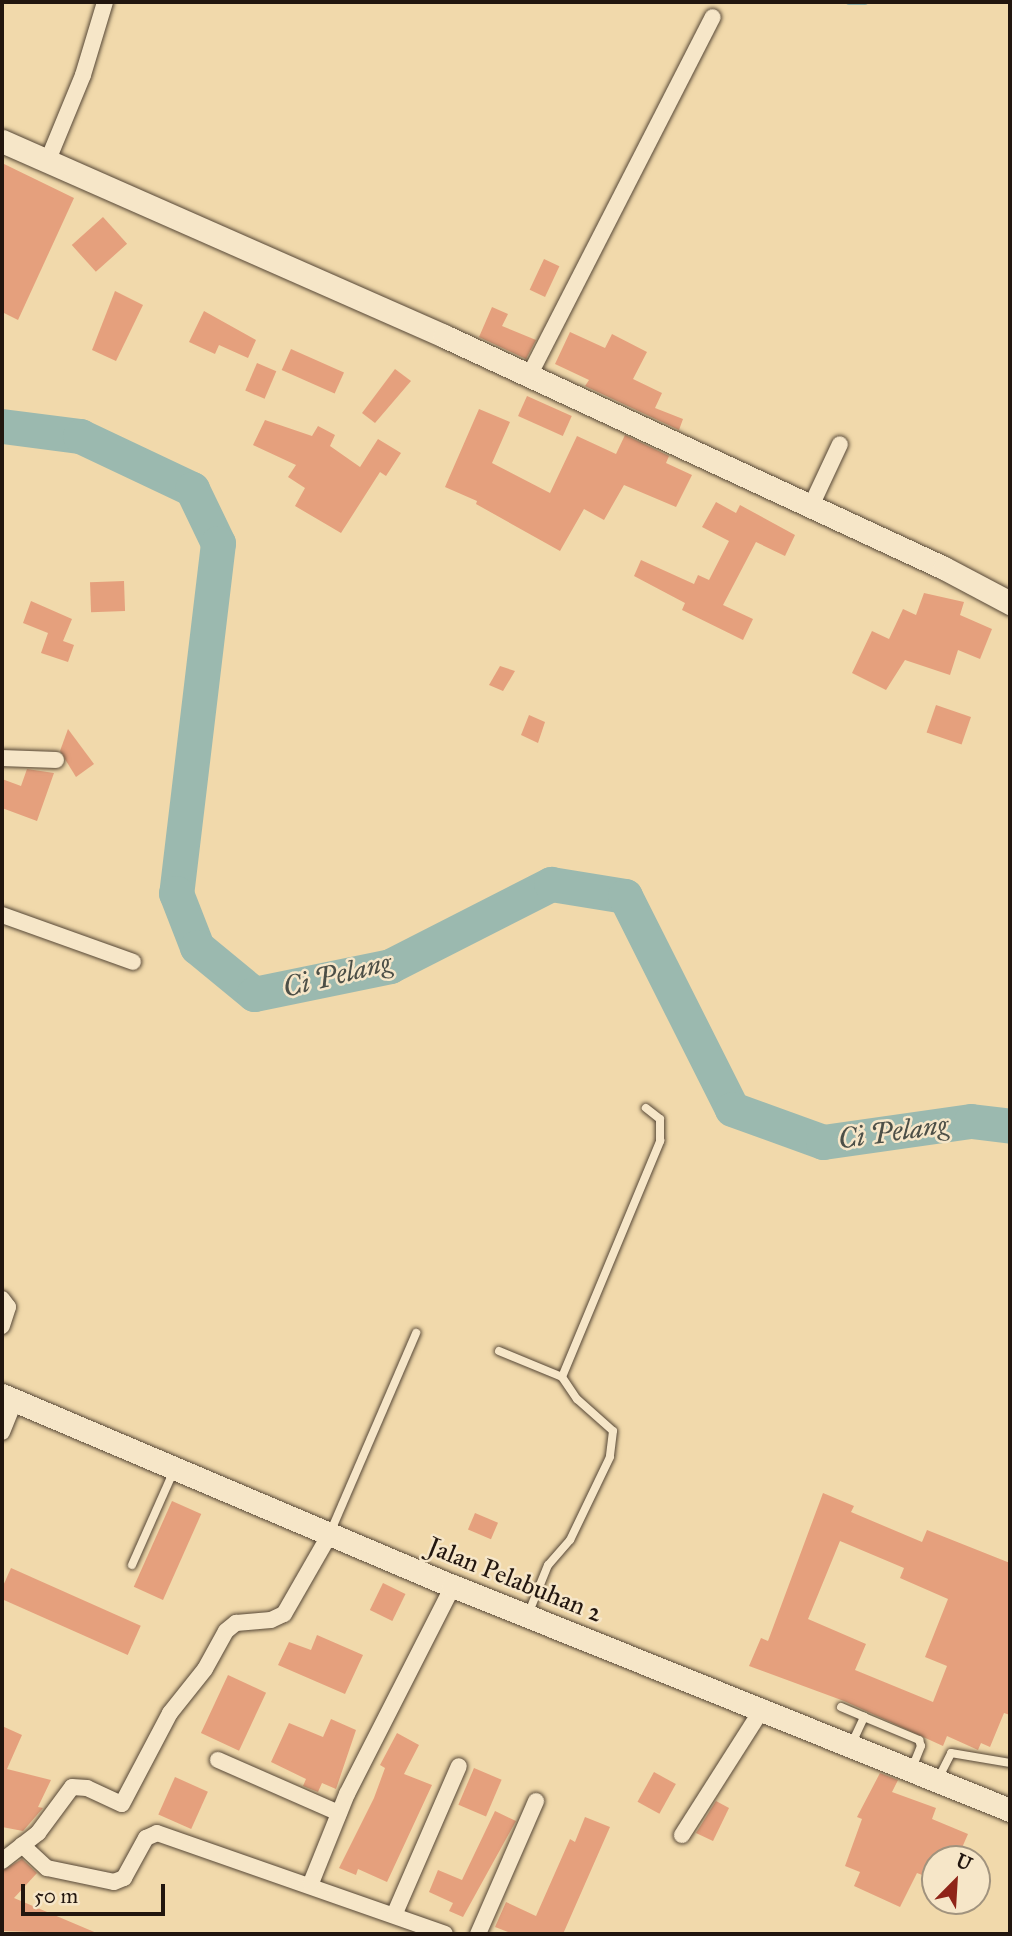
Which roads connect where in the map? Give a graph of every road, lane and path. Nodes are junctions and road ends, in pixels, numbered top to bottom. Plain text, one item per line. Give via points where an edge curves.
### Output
1 (105, 2) edge
2 (713, 17) dead end
3 (2, 141) edge
4 (48, 160) junction
5 (529, 376) junction
6 (840, 444) dead end
7 (811, 506) junction
8 (1010, 603) edge
9 (2, 758) edge
10 (56, 760) dead end
11 (2, 915) edge
12 (133, 962) dead end
13 (646, 1108) dead end
14 (2, 1299) edge
15 (2, 1326) edge
16 (416, 1333) dead end
17 (499, 1351) dead end
18 (562, 1377) junction
19 (8, 1397) edge
20 (2, 1432) edge
21 (175, 1467) junction
22 (330, 1534) junction
23 (132, 1565) dead end
24 (453, 1586) junction
25 (527, 1616) junction
26 (841, 1707) dead end
27 (763, 1708) junction
28 (864, 1717) junction
29 (852, 1743) junction
30 (218, 1760) dead end
31 (1010, 1763) edge
32 (459, 1766) dead end
33 (912, 1768) junction
34 (938, 1779) junction
35 (536, 1801) dead end
36 (1010, 1810) edge
37 (339, 1813) junction
38 (682, 1835) dead end
39 (22, 1845) junction
40 (2, 1861) edge
41 (310, 1884) junction
42 (395, 1913) junction
43 (445, 1934) edge
44 (478, 1934) edge

1 - 4 street via 83,75
2 - 5 street
3 - 4 street
4 - 5 street
5 - 7 street
6 - 7 street
7 - 8 street
9 - 10 street
11 - 12 street
13 - 18 lane via 660,1119 660,1141
14 - 15 street via 8,1307
16 - 22 lane
17 - 18 lane
18 - 25 lane via 577,1399 606,1420 613,1431 613,1446 570,1540 548,1565
19 - 20 street
19 - 21 street, Jalan Pelabuhan 2
21 - 22 street, Jalan Pelabuhan 2
21 - 23 lane
22 - 24 street, Jalan Pelabuhan 2
22 - 39 street via 284,1614 271,1620 236,1623 226,1630 205,1669 170,1713 122,1804 87,1787 72,1787 51,1820
24 - 25 street, Jalan Pelabuhan 2
24 - 37 street
25 - 27 street, Jalan Pelabuhan 2
26 - 28 lane
27 - 29 street, Jalan Pelabuhan 2
27 - 38 street
28 - 29 lane
28 - 33 lane via 919,1741
29 - 33 street, Jalan Pelabuhan 2
30 - 37 street
31 - 34 lane via 951,1753
32 - 42 street
33 - 34 street, Jalan Pelabuhan 2
34 - 36 street, Jalan Pelabuhan 2
35 - 44 street
37 - 41 street
39 - 40 street
39 - 41 street via 47,1868 114,1882 124,1878 146,1838 157,1833
41 - 42 street
42 - 43 street

